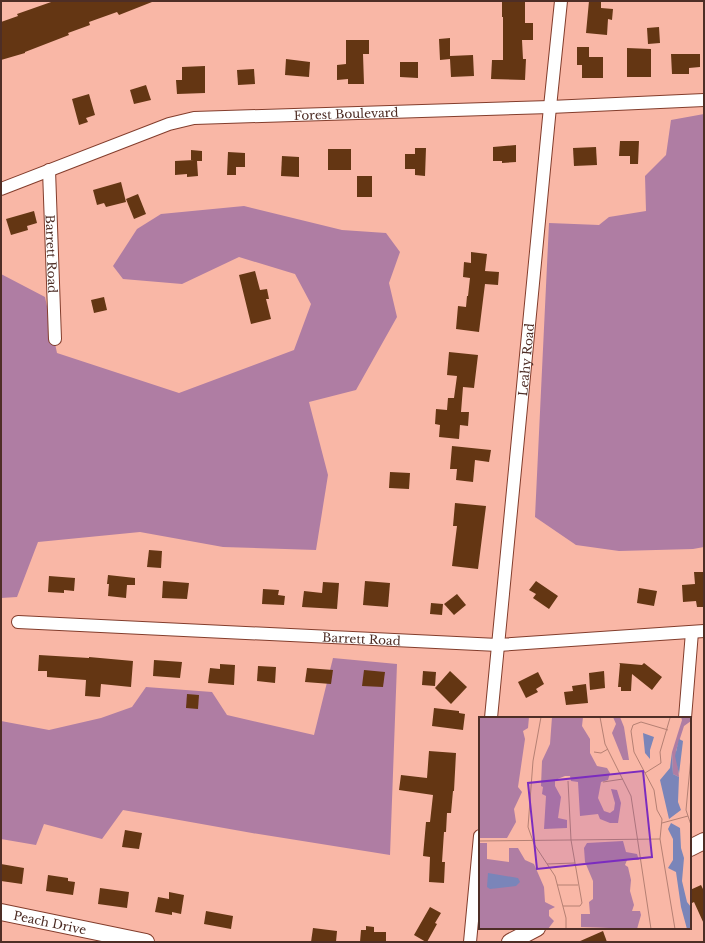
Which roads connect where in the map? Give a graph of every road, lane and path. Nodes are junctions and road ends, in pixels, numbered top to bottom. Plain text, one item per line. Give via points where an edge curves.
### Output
1 (561, 1) edge
2 (704, 100) edge
3 (550, 107) junction
4 (49, 170) junction
5 (1, 189) edge
6 (55, 339) dead end
7 (18, 622) dead end
8 (698, 631) edge
9 (498, 645) junction
10 (491, 717) edge
11 (685, 717) edge
12 (704, 841) edge
13 (479, 847) edge
14 (691, 848) edge
15 (1, 912) edge
16 (535, 929) edge
17 (146, 942) edge
18 (470, 942) edge
19 (510, 942) edge

1 - 3 street, Leahy Road
2 - 3 street, Forest Boulevard
3 - 4 street, Forest Boulevard via 194,118 169,124
3 - 9 street, Leahy Road
4 - 5 street, Forest Boulevard
4 - 6 street, Barrett Road
7 - 9 street, Barrett Road
8 - 9 street, Barrett Road
8 - 11 street
9 - 10 street, Leahy Road
12 - 14 main road
13 - 18 street
15 - 17 main road, Peach Drive
16 - 19 main road

